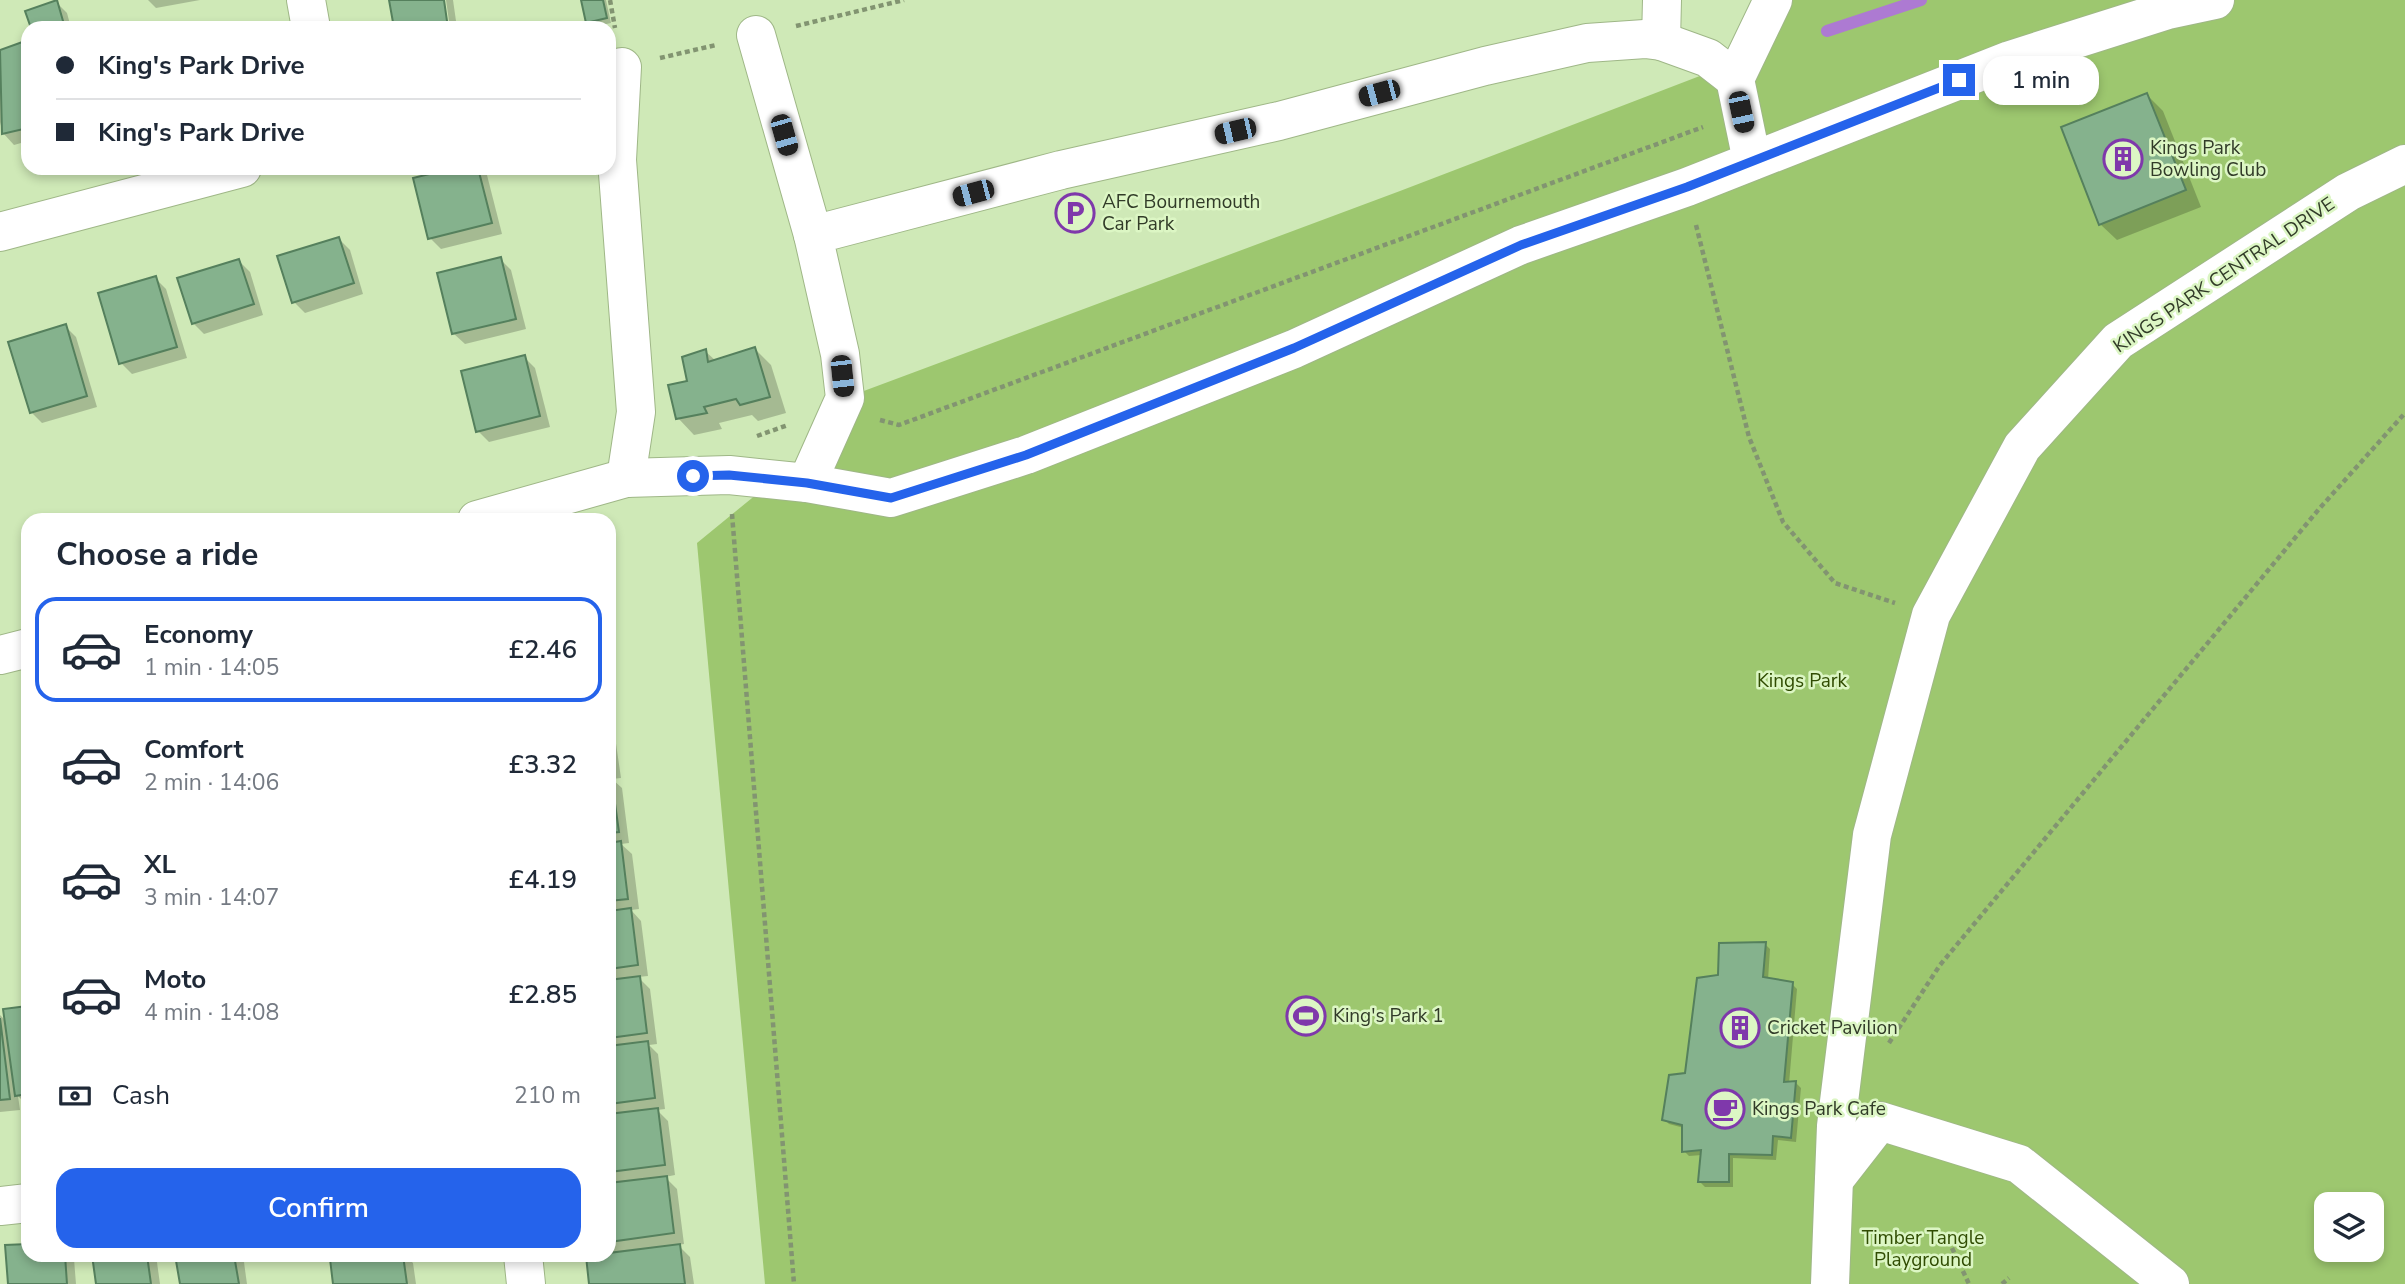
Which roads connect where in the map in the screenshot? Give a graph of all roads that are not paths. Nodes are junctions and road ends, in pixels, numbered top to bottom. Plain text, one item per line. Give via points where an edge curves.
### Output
1 (306, 0) edge
2 (1662, 0) edge
3 (1773, 0) edge
4 (2215, 0) edge
5 (310, 21) edge
6 (756, 35) dead end
7 (1661, 41) junction
8 (616, 68) edge
9 (1738, 95) junction
10 (1752, 161) junction
11 (2405, 164) edge
12 (216, 175) edge
13 (0, 232) edge
14 (813, 235) junction
15 (626, 478) junction
16 (807, 483) junction
17 (502, 513) edge
18 (21, 650) edge
19 (0, 655) edge
20 (1834, 1180) junction
21 (21, 1204) edge
22 (0, 1206) edge
23 (524, 1262) edge
24 (526, 1284) edge
25 (1830, 1284) edge
26 (2170, 1284) edge

1 - 5 street
2 - 7 street
3 - 9 street
4 - 10 street via 2168,10 2010,60
6 - 14 street
7 - 9 street via 1709,58
7 - 14 street via 1587,43 1485,66
8 - 15 street via 622,67 617,160 636,412
9 - 10 street
10 - 16 street via 1521,245 1294,348 1026,455 891,498
11 - 20 street, KINGS PARK CENTRAL DRIVE via 2348,192 2118,341 2022,447 1931,615 1872,835 1837,1113
12 - 13 street
14 - 16 street via 840,354 845,398
15 - 16 street via 729,475
15 - 17 street
18 - 19 street
20 - 25 street, KINGS PARK CENTRAL DRIVE
20 - 26 street via 1880,1121 2020,1164
21 - 22 street
23 - 24 street

